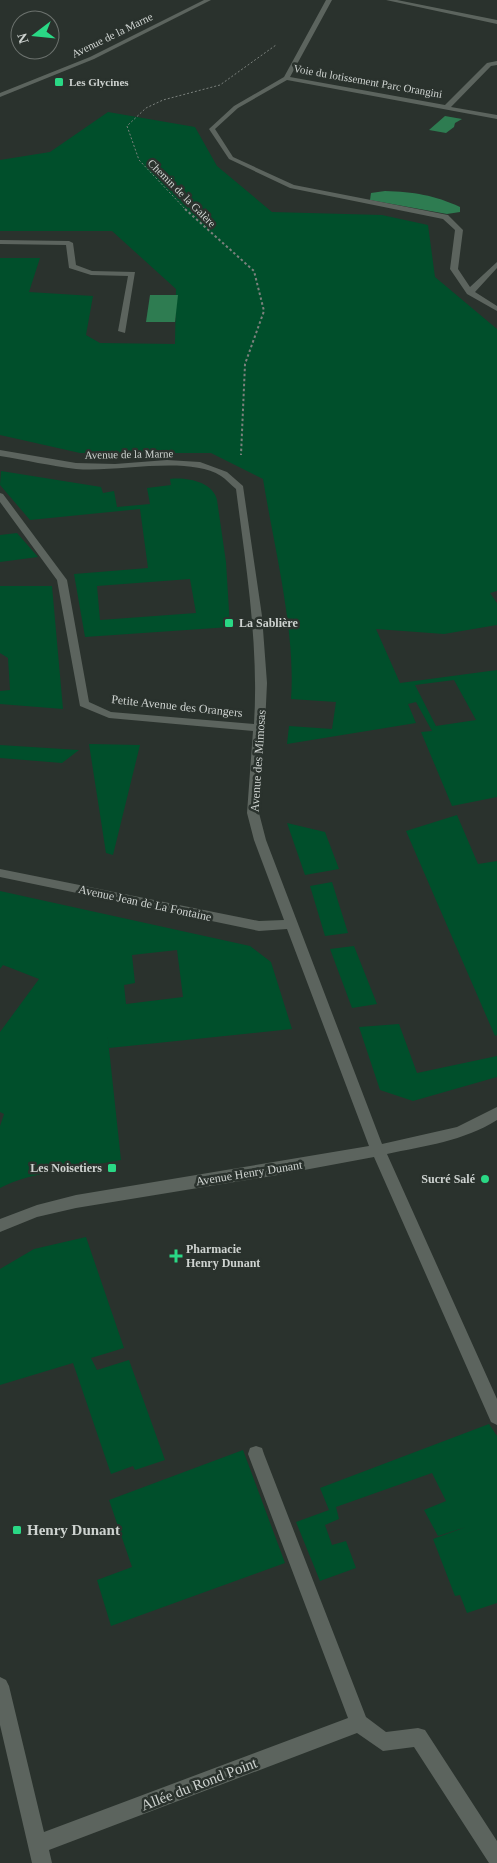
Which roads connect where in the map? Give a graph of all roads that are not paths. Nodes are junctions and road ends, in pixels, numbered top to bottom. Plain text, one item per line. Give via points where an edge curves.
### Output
1 (328, 0) edge
2 (389, 0) edge
3 (205, 1) edge
4 (497, 22) edge
5 (497, 63) edge
6 (286, 78) junction
7 (0, 95) edge
8 (447, 107) junction
9 (497, 117) edge
10 (0, 242) edge
11 (497, 264) edge
12 (470, 292) junction
13 (497, 309) edge
14 (122, 331) dead end
15 (0, 452) edge
16 (200, 465) joint
17 (0, 496) edge
18 (260, 728) junction
19 (0, 873) edge
20 (290, 924) junction
21 (494, 1120) edge
22 (378, 1151) junction
23 (0, 1226) edge
24 (497, 1417) edge
25 (256, 1454) dead end
26 (0, 1686) edge
27 (360, 1723) junction
28 (38, 1844) junction
29 (497, 1858) edge
30 (42, 1863) edge

1 - 6 street, Voie du lotissement Parc Orangini
2 - 4 street
3 - 7 street, Avenue de la Marne via 108,50
5 - 8 street, Voie du lotissement Parc Orangini via 489,64
6 - 8 street, Voie du lotissement Parc Orangini
6 - 12 street, Voie du lotissement Parc Orangini via 236,107 212,129 231,158 292,187 445,217 459,230 454,269
8 - 9 street, Voie du lotissement Parc Orangini
10 - 14 street via 69,243 72,266 91,273 132,274
11 - 12 street
12 - 13 street, Voie du lotissement Parc Orangini
15 - 16 street, Avenue de la Marne via 76,466
16 - 18 street, Avenue des Mimosas via 224,474 240,488 257,616 262,683
17 - 18 street, Petite Avenue des Orangers via 62,580 84,704 109,715
18 - 20 street, Avenue des Mimosas via 253,813
19 - 20 street, Avenue Jean de La Fontaine via 259,926
20 - 22 street, Avenue des Mimosas
21 - 22 street, Avenue Henry Dunant via 442,1137
22 - 23 street, Avenue Henry Dunant via 64,1203 22,1215
22 - 24 street, Avenue des Mimosas
25 - 27 street
26 - 28 street
27 - 28 street, Allée du Rond Point
27 - 29 street via 383,1742 418,1737
28 - 30 street

